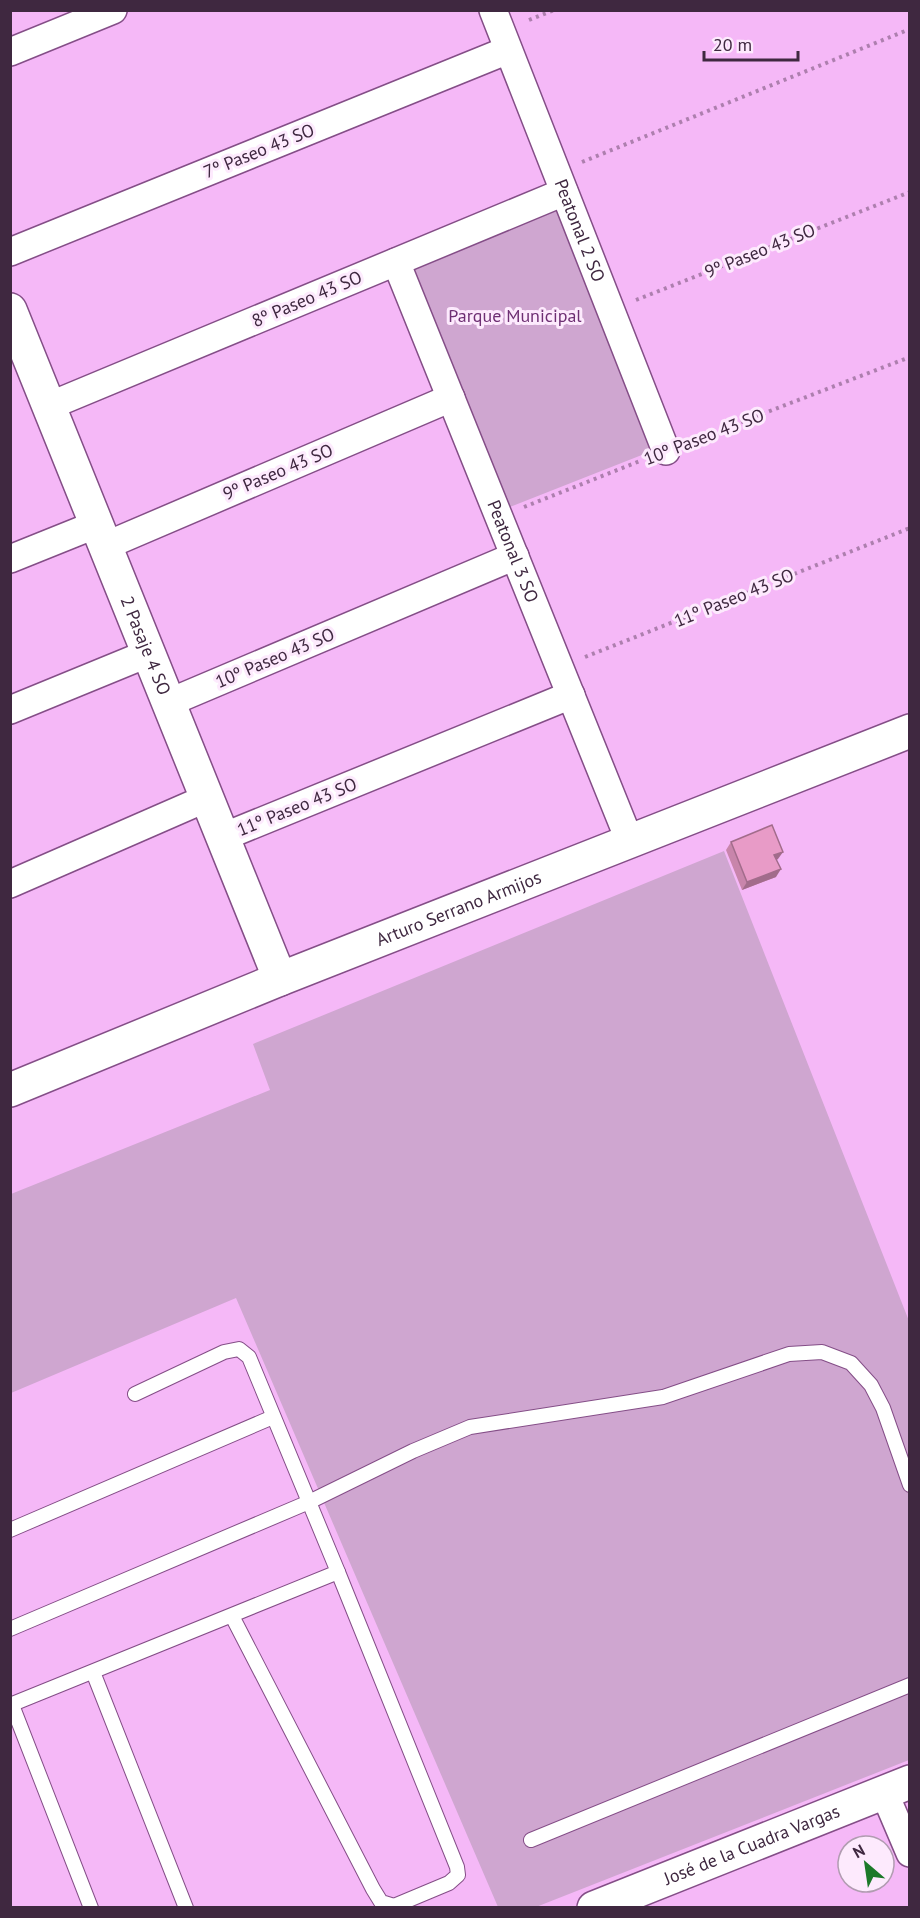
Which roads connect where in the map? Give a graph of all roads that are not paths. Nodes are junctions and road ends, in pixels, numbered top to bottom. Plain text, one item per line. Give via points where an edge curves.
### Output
1 (113, 10) edge
2 (493, 10) edge
3 (508, 50) junction
4 (10, 52) edge
5 (560, 182) junction
6 (10, 252) edge
7 (396, 262) junction
8 (10, 310) edge
9 (451, 398) junction
10 (49, 406) junction
11 (666, 451) road end
12 (101, 535) junction
13 (515, 556) junction
14 (10, 559) edge
15 (149, 653) junction
16 (571, 695) junction
17 (168, 703) junction
18 (10, 710) edge
19 (909, 731) edge
20 (207, 798) junction
21 (223, 837) junction
22 (630, 842) junction
23 (10, 884) edge
24 (280, 979) junction
25 (10, 1090) edge
26 (135, 1394) dead end
27 (273, 1416) junction
28 (909, 1485) edge
29 (309, 1502) junction
30 (10, 1530) edge
31 (338, 1572) junction
32 (232, 1616) junction
33 (10, 1629) edge
34 (93, 1672) junction
35 (909, 1685) edge
36 (11, 1705) edge
37 (897, 1787) edge
38 (531, 1840) dead end
39 (909, 1853) edge
40 (91, 1908) edge
41 (186, 1908) edge
42 (594, 1908) edge

1 - 4 street
2 - 3 street, Peatonal 2 SO
3 - 5 street, Peatonal 2 SO
3 - 6 street, 7º Paseo 43 SO
5 - 7 street, 8º Paseo 43 SO
5 - 11 street, Peatonal 2 SO
7 - 9 street, Peatonal 3 SO
7 - 10 street, 8º Paseo 43 SO
8 - 10 street, 2 Pasaje 4 SO
9 - 12 street, 9º Paseo 43 SO
9 - 13 street, Peatonal 3 SO
10 - 12 street, 2 Pasaje 4 SO
12 - 14 street, 9º Paseo 43 SO
12 - 15 street, 2 Pasaje 4 SO
13 - 16 street, Peatonal 3 SO
13 - 17 street, 10º Paseo 43 SO
15 - 17 street, 2 Pasaje 4 SO
15 - 18 street
16 - 21 street, 11º Paseo 43 SO
16 - 22 street, Peatonal 3 SO
17 - 20 street, 2 Pasaje 4 SO
19 - 22 street, Arturo Serrano Armijos
20 - 21 street, 2 Pasaje 4 SO
20 - 23 street
21 - 24 street, 2 Pasaje 4 SO
22 - 24 street, Arturo Serrano Armijos
24 - 25 street, Arturo Serrano Armijos
26 - 27 lane via 224,1352 239,1349 249,1357
27 - 29 lane
27 - 30 lane
28 - 29 lane via 883,1408 871,1385 851,1363 822,1352 789,1354 663,1397 470,1427
29 - 31 lane
29 - 33 lane
31 - 32 lane
31 - 32 lane via 457,1867 458,1875 449,1883 393,1906 381,1902
32 - 34 lane
34 - 36 lane
34 - 41 lane
35 - 38 lane
36 - 40 lane
37 - 39 street
37 - 42 street, José de la Cuadra Vargas

